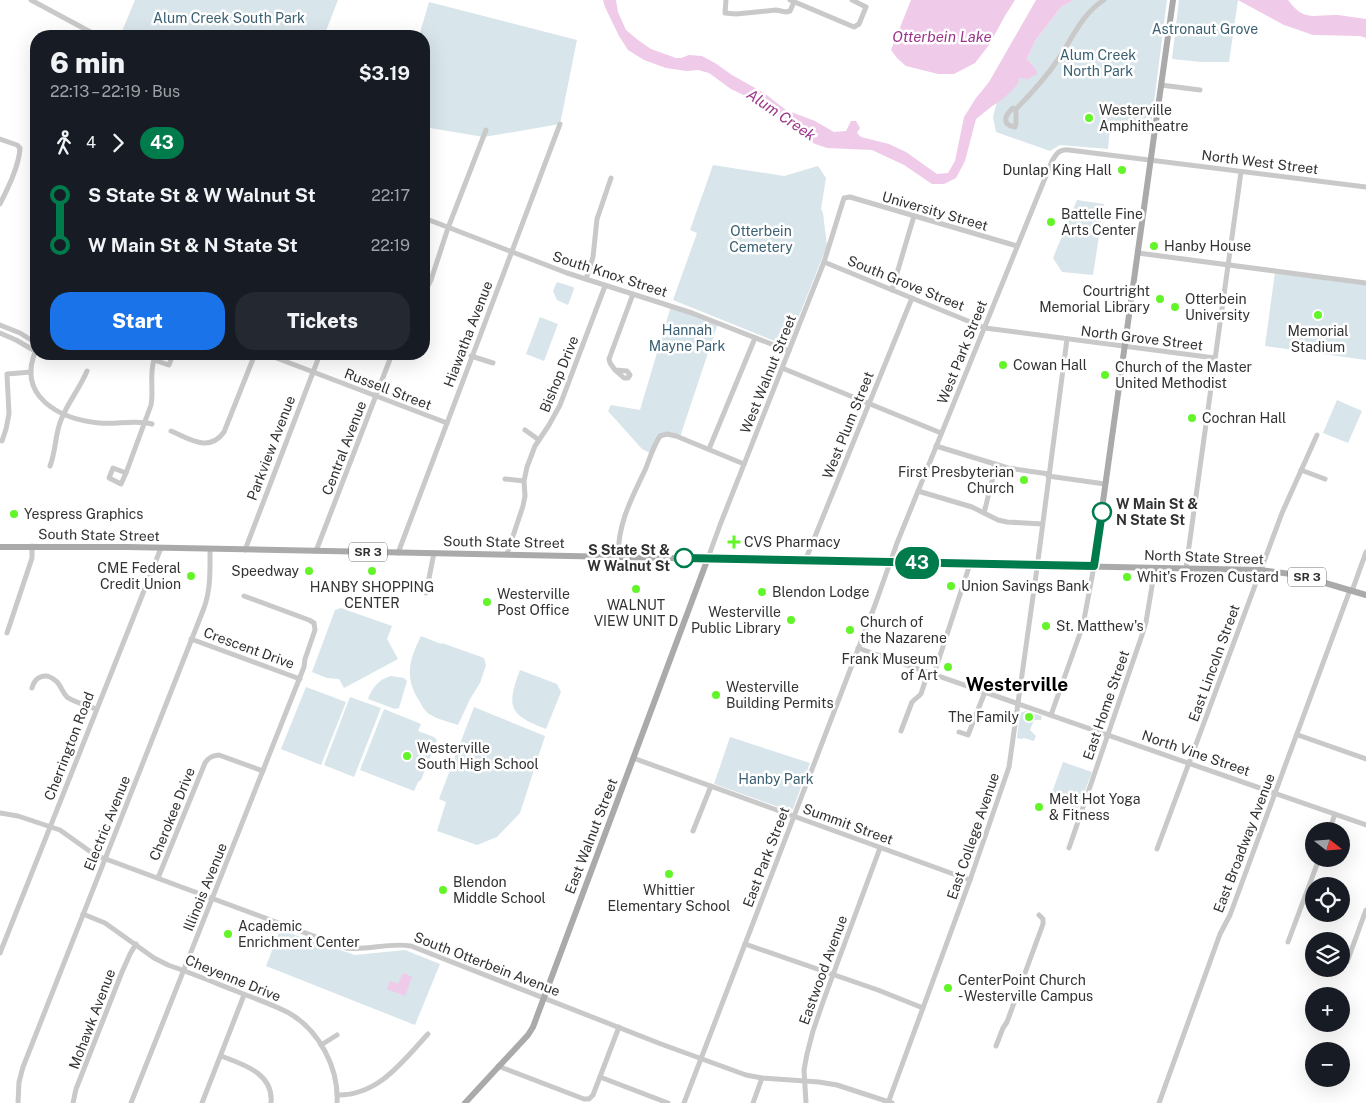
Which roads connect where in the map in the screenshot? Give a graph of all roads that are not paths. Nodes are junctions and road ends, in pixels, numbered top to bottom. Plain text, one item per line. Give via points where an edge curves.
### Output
1 (31, 0) edge
2 (726, 0) edge
3 (852, 0) edge
4 (1104, 0) edge
5 (1173, 0) edge
6 (792, 1) edge
7 (87, 30) edge
8 (1161, 85) junction
9 (1200, 90) dead end
10 (1016, 109) dead end
11 (560, 124) dead end
12 (486, 130) dead end
13 (0, 139) edge
14 (1057, 152) joint
15 (1151, 160) junction
16 (1242, 172) junction
17 (611, 178) dead end
18 (1366, 187) edge
19 (846, 197) joint
20 (0, 204) edge
21 (914, 216) junction
22 (430, 220) edge
23 (448, 228) junction
24 (1017, 246) junction
25 (511, 252) junction
26 (1138, 253) junction
27 (824, 262) junction
28 (1229, 265) junction
29 (586, 279) junction
30 (430, 282) edge
31 (1366, 283) edge
32 (605, 286) junction
33 (892, 290) junction
34 (633, 294) junction
35 (912, 298) junction
36 (0, 325) edge
37 (985, 328) junction
38 (0, 333) edge
39 (755, 338) junction
40 (30, 339) edge
41 (1067, 339) junction
42 (1124, 346) junction
43 (30, 348) edge
44 (789, 351) junction
45 (471, 356) junction
46 (1215, 358) junction
47 (33, 360) edge
48 (154, 360) joint
49 (170, 360) edge
50 (253, 360) edge
51 (282, 360) edge
52 (318, 360) edge
53 (390, 360) edge
54 (493, 363) dead end
55 (782, 368) junction
56 (616, 370) dead end
57 (87, 371) dead end
58 (31, 372) junction
59 (313, 372) junction
60 (376, 397) junction
61 (869, 403) junction
62 (64, 414) junction
63 (145, 422) junction
64 (152, 424) dead end
65 (446, 424) junction
66 (525, 430) dead end
67 (171, 431) dead end
68 (941, 433) junction
69 (1317, 435) dead end
70 (539, 440) junction
71 (2, 441) dead end
72 (936, 446) junction
73 (709, 449) junction
74 (744, 464) junction
75 (995, 464) junction
76 (50, 466) dead end
77 (1301, 470) junction
78 (126, 473) dead end
79 (1048, 475) junction
80 (1325, 479) dead end
81 (505, 480) dead end
82 (524, 481) junction
83 (1105, 484) junction
84 (918, 491) junction
85 (984, 513) junction
86 (1042, 524) junction
87 (0, 546) edge
88 (32, 546) junction
89 (161, 548) junction
90 (210, 549) junction
91 (244, 550) junction
92 (316, 551) junction
93 (1366, 552) edge
94 (398, 553) junction
95 (434, 553) junction
96 (507, 554) junction
97 (618, 557) junction
98 (708, 558) junction
99 (805, 561) junction
100 (890, 562) junction
101 (970, 564) junction
102 (1037, 565) junction
103 (1094, 566) junction
104 (1155, 568) junction
105 (1186, 568) junction
106 (1260, 570) junction
107 (1351, 591) junction
108 (426, 593) dead end
109 (1366, 595) edge
110 (244, 596) dead end
111 (8, 633) dead end
112 (191, 639) junction
113 (858, 648) junction
114 (931, 674) junction
115 (300, 679) junction
116 (32, 688) dead end
117 (985, 692) junction
118 (1018, 704) junction
119 (96, 709) junction
120 (1052, 715) junction
121 (901, 731) dead end
122 (960, 732) dead end
123 (1298, 734) junction
124 (1108, 735) junction
125 (634, 758) junction
126 (1366, 759) edge
127 (1190, 763) junction
128 (263, 771) junction
129 (711, 786) junction
130 (1275, 793) junction
131 (0, 813) edge
132 (1335, 814) junction
133 (794, 816) junction
134 (1332, 822) edge
135 (1366, 825) edge
136 (50, 826) junction
137 (693, 831) dead end
138 (880, 848) junction
139 (1069, 848) dead end
140 (1157, 848) dead end
141 (105, 858) junction
142 (1316, 868) edge
143 (158, 878) junction
144 (970, 880) junction
145 (213, 899) junction
146 (1366, 910) edge
147 (83, 914) junction
148 (1039, 915) dead end
149 (1288, 942) dead end
150 (136, 944) junction
151 (745, 944) junction
152 (0, 953) edge
153 (1350, 954) edge
154 (183, 970) junction
155 (833, 975) junction
156 (244, 995) junction
157 (544, 998) junction
158 (923, 1008) junction
159 (619, 1027) junction
160 (428, 1034) dead end
161 (337, 1035) dead end
162 (321, 1045) junction
163 (996, 1046) dead end
164 (221, 1056) junction
165 (701, 1059) junction
166 (498, 1066) junction
167 (600, 1077) junction
168 (762, 1078) junction
169 (804, 1081) junction
170 (338, 1096) junction
171 (889, 1102) edge
172 (18, 1103) edge
173 (73, 1103) edge
174 (131, 1103) edge
175 (202, 1103) edge
176 (271, 1103) edge
177 (337, 1103) edge
178 (465, 1103) edge
179 (668, 1103) edge
180 (684, 1103) edge
181 (753, 1103) edge
182 (806, 1103) edge
183 (1159, 1103) edge

1 - 7 street
2 - 6 street via 725,13 736,14 786,12 790,11
3 - 6 street via 865,5 866,9 859,24 853,27
4 - 10 street via 1083,19 1059,58
5 - 8 main road
8 - 9 street
8 - 15 main road
11 - 25 street, Hiawatha Avenue
12 - 23 street
13 - 20 street via 20,148
14 - 15 street, North West Street via 1069,150
14 - 24 street, West Park Street
15 - 16 street, North West Street
15 - 26 main road
16 - 18 street, North West Street
16 - 28 street
17 - 29 street via 597,219 594,256
19 - 21 street, University Street
19 - 27 street, West Walnut Street
21 - 24 street, University Street
21 - 33 street
22 - 23 street, South Knox Street
23 - 25 street, South Knox Street
23 - 30 street
24 - 37 street, West Park Street
25 - 29 street, South Knox Street
25 - 45 street, Hiawatha Avenue
26 - 28 street
26 - 42 main road
27 - 33 street, South Grove Street
27 - 44 street, West Walnut Street
28 - 31 street
28 - 46 street
29 - 32 street, South Knox Street
32 - 34 street, South Knox Street
32 - 70 street, Bishop Drive via 560,405
33 - 35 street, South Grove Street
34 - 39 street, South Knox Street
34 - 56 street via 609,359
35 - 37 street, South Grove Street
35 - 61 street, West Plum Street
36 - 40 street
37 - 41 street, South Grove Street
37 - 68 street, West Park Street
38 - 43 street
39 - 44 street, South Knox Street
39 - 73 street
41 - 42 street, North Grove Street
41 - 79 street, East College Avenue
42 - 46 street, North Grove Street
42 - 83 main road
44 - 55 street, West Walnut Street
45 - 54 street
45 - 65 street, Hiawatha Avenue
46 - 105 street
47 - 58 street
48 - 49 street via 168,365
48 - 63 street via 152,398
50 - 67 street via 220,438 206,444
51 - 59 street, Russell Street
52 - 59 street, Parkview Avenue
53 - 60 street, Central Avenue
55 - 61 street
55 - 74 street, West Walnut Street
57 - 62 street
58 - 62 street via 31,382 38,394
58 - 71 street via 7,374 9,414
59 - 60 street, Russell Street
59 - 91 street, Parkview Avenue
60 - 65 street, Russell Street
60 - 92 street, Central Avenue
61 - 68 street
61 - 99 street, West Plum Street
62 - 63 street via 96,423
62 - 76 street
63 - 64 street
63 - 78 street
65 - 94 street, Hiawatha Avenue
66 - 70 street
68 - 72 street, West Park Street
69 - 77 street, East Lincoln Street
70 - 82 street, Bishop Drive via 530,456
72 - 75 street
72 - 84 street, West Park Street
73 - 74 street
73 - 97 street via 676,436 663,434 659,438 620,528
74 - 98 street, West Walnut Street
75 - 79 street
75 - 85 street
77 - 80 street
77 - 106 street, East Lincoln Street
79 - 83 street
79 - 86 street, East College Avenue
81 - 82 street
82 - 96 street, Bishop Drive via 523,506
83 - 103 main road
84 - 85 street
84 - 100 street, West Park Street
85 - 86 street via 1006,522
86 - 102 street, East College Avenue
87 - 88 main road, South State Street / SR 3
88 - 89 main road, South State Street / SR 3
88 - 111 street via 32,558
89 - 90 main road, South State Street / SR 3
89 - 119 street, Cherrington Road
90 - 91 main road, South State Street / SR 3
90 - 112 street, Electric Avenue via 207,598
91 - 92 main road, South State Street / SR 3
92 - 94 main road, South State Street / SR 3
93 - 107 street, East Broadway Avenue
94 - 95 main road, South State Street / SR 3
95 - 96 main road, South State Street / SR 3
95 - 108 street
96 - 97 main road, South State Street / SR 3
97 - 98 main road, South State Street / SR 3
98 - 99 main road, South State Street / SR 3
98 - 125 main road, East Walnut Street
99 - 100 main road, South State Street / SR 3
100 - 101 main road, South State Street / SR 3
100 - 113 street, East Park Street
101 - 102 main road, South State Street / SR 3
101 - 114 street
102 - 103 main road, North State Street / SR 3
102 - 118 street, East College Avenue
103 - 104 main road, North State Street / SR 3
103 - 120 street via 1083,625
104 - 105 main road, North State Street / SR 3
104 - 124 street, East Home Street via 1144,629
105 - 106 main road, North State Street / SR 3
106 - 107 main road, North State Street / SR 3 via 1298,575
106 - 127 street, East Lincoln Street
107 - 109 main road, North State Street / SR 3
107 - 123 street, East Broadway Avenue
110 - 115 street, Illinois Avenue via 314,623 315,630
112 - 115 street, Crescent Drive
112 - 141 street, Electric Avenue
113 - 114 street, North Vine Street
113 - 133 street, East Park Street
114 - 117 street, North Vine Street
114 - 121 street via 921,694 912,702
115 - 128 street, Illinois Avenue
116 - 119 street via 37,678 48,677 57,682 70,698
117 - 118 street, North Vine Street
117 - 122 street via 968,735
118 - 120 street, North Vine Street
118 - 144 street, East College Avenue via 1008,772
119 - 136 street, Cherrington Road
120 - 124 street, North Vine Street
123 - 126 street
123 - 130 street, East Broadway Avenue
124 - 127 street, North Vine Street
124 - 139 street, East Home Street
125 - 129 street, Summit Street
125 - 157 main road, East Walnut Street
127 - 130 street, North Vine Street
127 - 140 street, East Lincoln Street
128 - 143 street, Cherokee Drive via 219,755 208,758
128 - 145 street, Illinois Avenue
129 - 133 street, Summit Street
129 - 137 street
130 - 132 street, North Vine Street
130 - 183 street, East Broadway Avenue
131 - 136 street, South Otterbein Avenue
132 - 134 street
132 - 135 street, North Vine Street
133 - 138 street, Summit Street
133 - 151 street, East Park Street
136 - 141 street, South Otterbein Avenue
136 - 152 street, Cherrington Road
138 - 144 street, Summit Street
138 - 155 street, Eastwood Avenue
141 - 143 street, South Otterbein Avenue
141 - 147 street, Electric Avenue
142 - 149 street
143 - 145 street, South Otterbein Avenue
144 - 158 street, East College Avenue
145 - 154 street, Illinois Avenue
145 - 157 street, South Otterbein Avenue via 346,948 392,944 411,946
146 - 153 street
147 - 150 street, Cheyenne Drive via 105,923
147 - 172 street, Electric Avenue via 22,1068
148 - 163 street via 1043,924
150 - 154 street, Cheyenne Drive via 154,958
150 - 173 street, Mohawk Avenue via 122,972
151 - 155 street
151 - 165 street, East Park Street
154 - 156 street, Cheyenne Drive
154 - 174 street, Illinois Avenue
155 - 158 street
155 - 169 street, Eastwood Avenue via 813,1031
156 - 162 street, Cheyenne Drive via 289,1014 308,1028
156 - 164 street
157 - 159 street, South Otterbein Avenue
157 - 166 main road, East Walnut Street via 528,1035
158 - 171 street, East College Avenue
159 - 165 street, South Otterbein Avenue
159 - 167 street
160 - 170 street via 384,1080 359,1093
161 - 162 street
162 - 170 street, Cheyenne Drive via 334,1072
164 - 175 street
164 - 176 street via 248,1066 259,1074 267,1085
165 - 168 street, South Otterbein Avenue
165 - 180 street, East Park Street
166 - 167 street via 589,1100
166 - 178 main road, East Walnut Street
167 - 179 street
168 - 169 street, South Otterbein Avenue
168 - 181 street
169 - 171 street, South Otterbein Avenue via 838,1085
169 - 182 street, Eastwood Avenue
170 - 177 street, Cheyenne Drive

